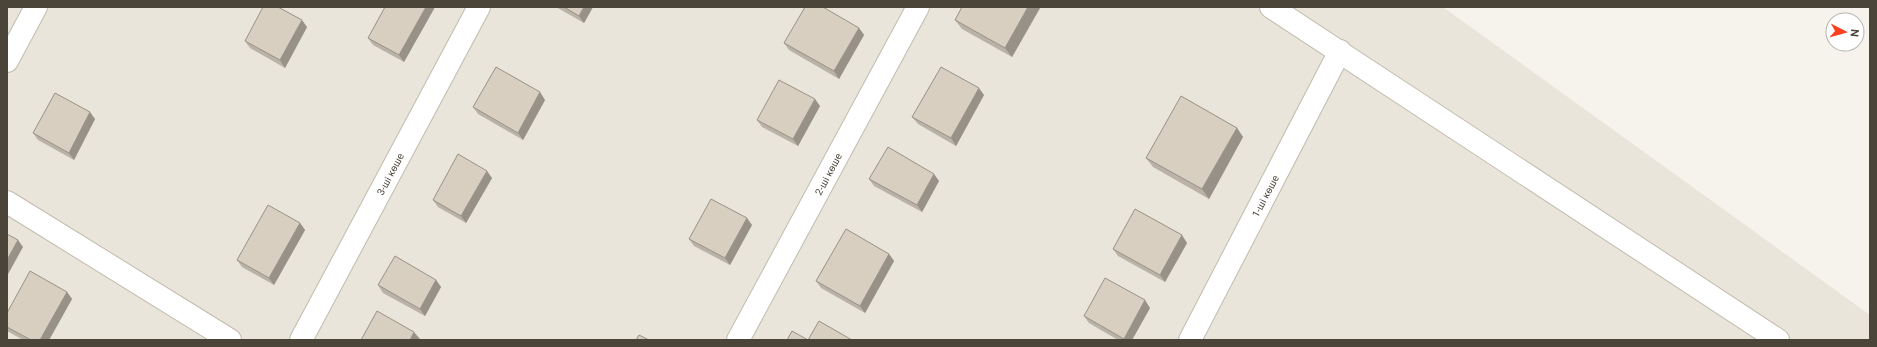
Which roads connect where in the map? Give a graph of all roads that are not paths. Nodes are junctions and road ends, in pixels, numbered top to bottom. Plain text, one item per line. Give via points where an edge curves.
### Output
1 (36, 7) edge
2 (479, 7) edge
3 (918, 7) edge
4 (1271, 7) edge
5 (1340, 51) junction
6 (7, 61) edge
7 (7, 202) edge
8 (230, 340) edge
9 (301, 340) edge
10 (738, 340) edge
11 (1190, 340) edge
12 (1778, 340) edge

1 - 6 street
2 - 9 street, 3-ші көше
3 - 10 street, 2-ші көше
4 - 5 street
5 - 11 street, 1-ші көше
5 - 12 street
7 - 8 street

